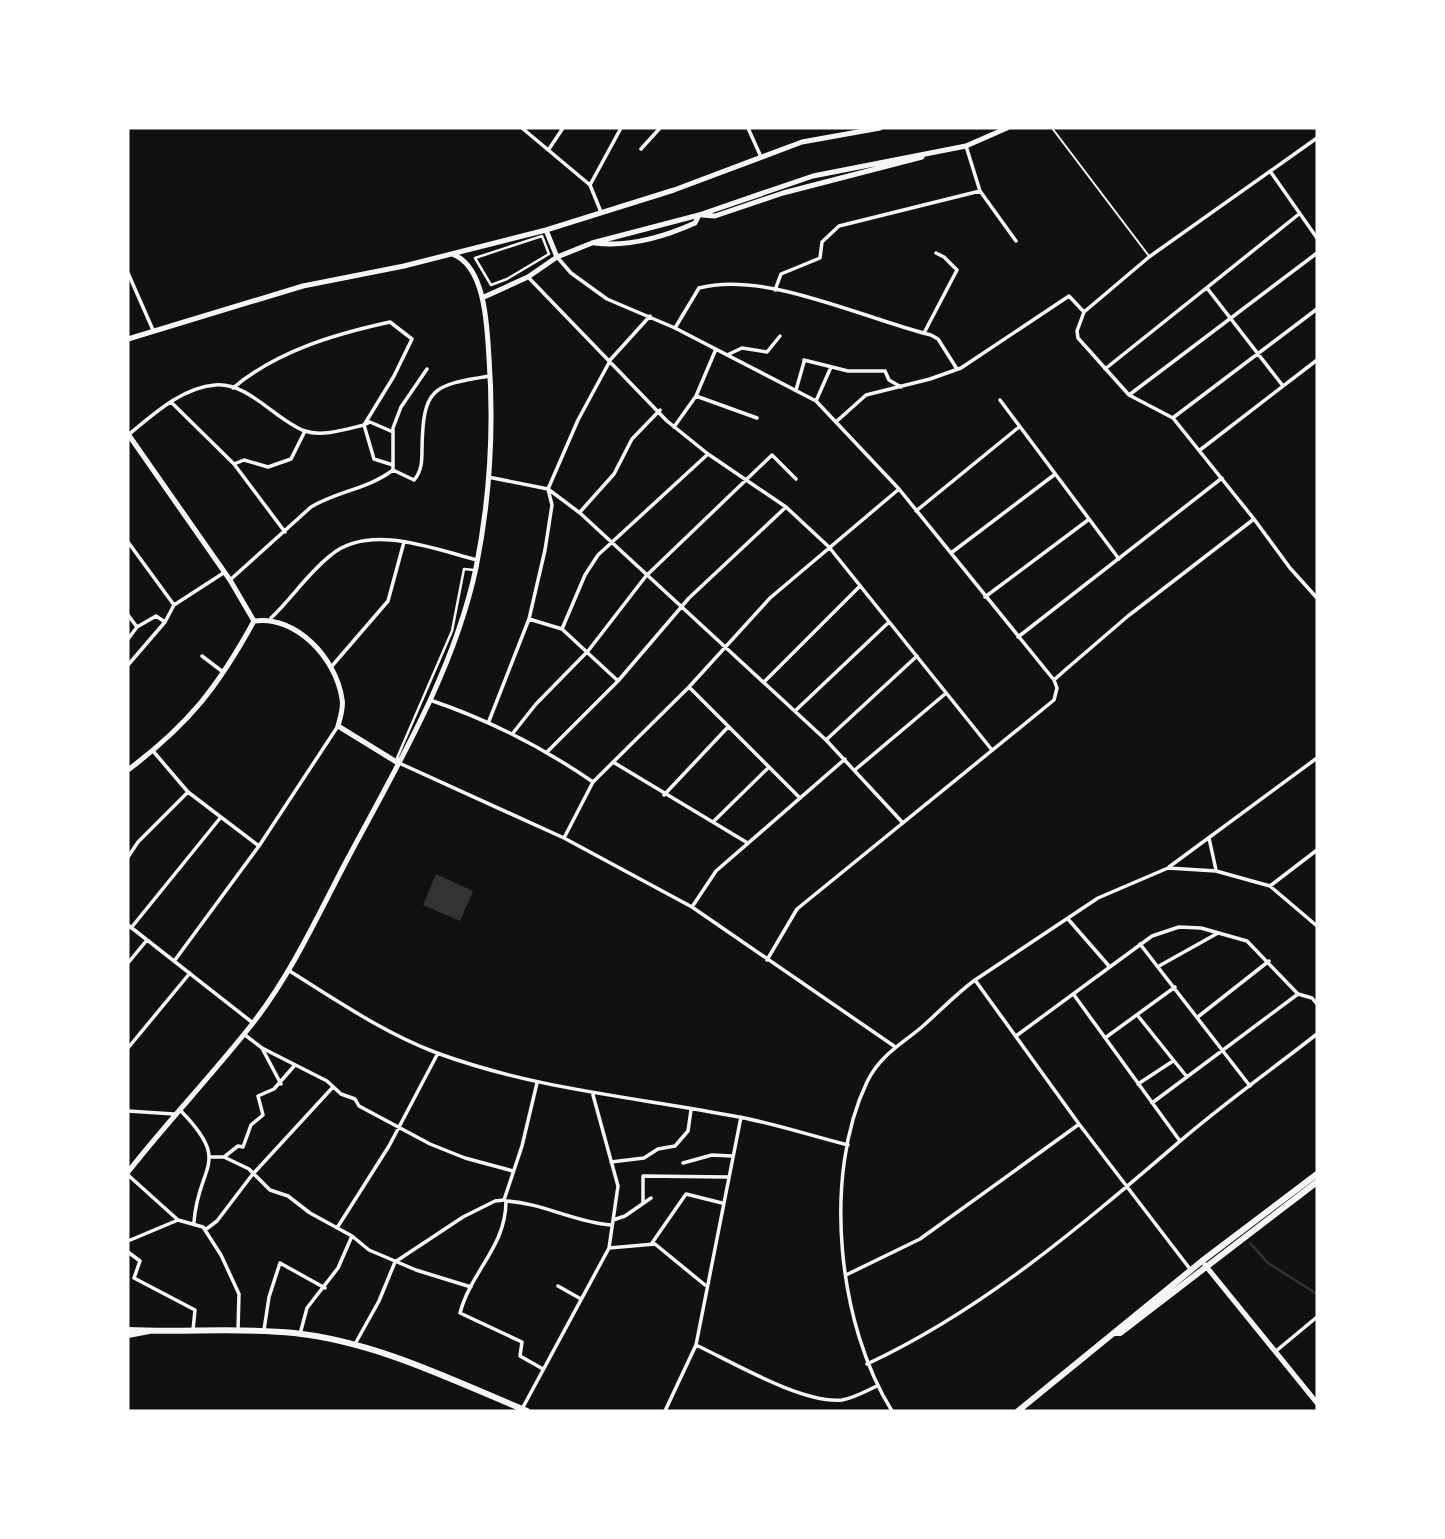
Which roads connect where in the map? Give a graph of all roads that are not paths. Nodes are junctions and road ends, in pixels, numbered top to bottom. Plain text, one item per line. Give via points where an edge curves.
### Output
1 (522, 128) edge
2 (563, 128) edge
3 (621, 128) edge
4 (660, 128) edge
5 (748, 128) edge
6 (828, 128) edge
7 (880, 128) edge
8 (1007, 128) edge
9 (1052, 128) edge
10 (828, 136) junction
11 (1317, 138) edge
12 (966, 146) junction
13 (549, 149) junction
14 (641, 149) dead end
15 (761, 157) junction
16 (1270, 171) junction
17 (590, 185) junction
18 (980, 191) junction
19 (601, 212) junction
20 (1299, 214) junction
21 (699, 215) junction
22 (546, 230) junction
23 (1317, 238) edge
24 (1016, 241) dead end
25 (592, 243) junction
26 (467, 251) junction
27 (936, 253) dead end
28 (1317, 253) edge
29 (452, 254) junction
30 (557, 257) junction
31 (1149, 257) junction
32 (465, 260) junction
33 (128, 274) edge
34 (528, 278) junction
35 (491, 285) joint
36 (1207, 287) junction
37 (775, 290) junction
38 (484, 297) junction
39 (1317, 309) edge
40 (1084, 312) junction
41 (650, 316) junction
42 (1233, 319) junction
43 (675, 328) junction
44 (153, 330) junction
45 (924, 334) junction
46 (780, 336) dead end
47 (128, 339) edge
48 (716, 349) junction
49 (1259, 352) junction
50 (727, 355) junction
51 (611, 359) junction
52 (1317, 360) edge
53 (831, 367) junction
54 (427, 369) dead end
55 (957, 369) junction
56 (1105, 369) junction
57 (490, 376) junction
58 (1283, 386) junction
59 (901, 387) junction
60 (233, 388) junction
61 (796, 390) junction
62 (1129, 395) junction
63 (696, 396) junction
64 (1000, 400) dead end
65 (171, 401) junction
66 (816, 401) junction
67 (660, 410) junction
68 (757, 418) dead end
69 (1173, 418) junction
70 (837, 421) junction
71 (364, 425) junction
72 (674, 427) junction
73 (1019, 427) junction
74 (305, 431) junction
75 (393, 432) junction
76 (128, 434) edge
77 (1200, 450) junction
78 (708, 454) junction
79 (234, 464) junction
80 (393, 467) junction
81 (1054, 475) junction
82 (488, 477) junction
83 (796, 478) dead end
84 (1222, 478) junction
85 (746, 480) junction
86 (548, 489) junction
87 (899, 489) junction
88 (786, 507) junction
89 (916, 511) junction
90 (580, 513) junction
91 (1254, 519) junction
92 (1088, 520) junction
93 (285, 532) junction
94 (610, 541) junction
95 (128, 542) edge
96 (404, 542) junction
97 (829, 547) junction
98 (951, 553) junction
99 (1119, 558) junction
100 (477, 560) junction
101 (475, 570) junction
102 (225, 572) junction
103 (646, 576) junction
104 (230, 580) junction
105 (860, 586) junction
106 (1317, 596) edge
107 (985, 597) junction
108 (174, 605) junction
109 (681, 607) junction
110 (128, 615) edge
111 (271, 618) junction
112 (528, 619) junction
113 (254, 621) junction
114 (165, 622) junction
115 (889, 622) junction
116 (137, 627) junction
117 (562, 629) junction
118 (1018, 637) junction
119 (128, 639) edge
120 (725, 646) junction
121 (588, 651) junction
122 (202, 656) dead end
123 (917, 656) junction
124 (128, 666) edge
125 (332, 666) junction
126 (225, 673) junction
127 (1054, 680) junction
128 (618, 681) junction
129 (764, 682) junction
130 (689, 687) junction
131 (945, 694) junction
132 (429, 699) junction
133 (795, 711) junction
134 (489, 721) junction
135 (338, 726) junction
136 (728, 727) junction
137 (513, 733) junction
138 (825, 740) junction
139 (992, 750) junction
140 (153, 751) junction
141 (548, 751) junction
142 (1317, 758) edge
143 (845, 759) junction
144 (399, 762) junction
145 (613, 762) junction
146 (769, 767) junction
147 (856, 769) junction
148 (128, 770) edge
149 (593, 782) junction
150 (188, 792) junction
151 (664, 795) junction
152 (800, 798) junction
153 (221, 817) junction
154 (712, 822) junction
155 (903, 822) junction
156 (564, 838) junction
157 (1209, 838) junction
158 (746, 842) junction
159 (260, 846) junction
160 (1317, 850) edge
161 (128, 857) edge
162 (1168, 868) junction
163 (1216, 871) junction
164 (1270, 886) junction
165 (692, 907) junction
166 (1068, 919) junction
167 (1316, 924) edge
168 (129, 927) edge
169 (1218, 933) junction
170 (147, 940) junction
171 (1140, 944) junction
172 (176, 960) junction
173 (767, 960) junction
174 (1269, 961) junction
175 (128, 963) edge
176 (1109, 966) junction
177 (1159, 966) junction
178 (288, 970) junction
179 (190, 973) junction
180 (975, 980) junction
181 (1175, 987) junction
182 (1298, 994) junction
183 (1074, 995) junction
184 (1317, 1004) edge
185 (1138, 1016) junction
186 (1199, 1016) junction
187 (253, 1023) junction
188 (243, 1034) junction
189 (1317, 1034) edge
190 (1016, 1036) junction
191 (1105, 1038) junction
192 (894, 1046) junction
193 (128, 1048) edge
194 (262, 1048) junction
195 (1224, 1049) junction
196 (438, 1053) junction
197 (1173, 1061) junction
198 (295, 1065) junction
199 (1187, 1077) junction
200 (537, 1083) junction
201 (281, 1084) junction
202 (1138, 1084) junction
203 (1250, 1086) junction
204 (333, 1087) junction
205 (593, 1095) junction
206 (1152, 1103) junction
207 (691, 1110) junction
208 (128, 1111) edge
209 (177, 1112) junction
210 (741, 1117) junction
211 (1079, 1125) junction
212 (398, 1128) junction
213 (1180, 1141) junction
214 (848, 1145) junction
215 (732, 1156) junction
216 (210, 1157) junction
217 (224, 1157) junction
218 (611, 1162) junction
219 (683, 1163) dead end
220 (513, 1171) junction
221 (128, 1174) edge
222 (1317, 1174) edge
223 (252, 1175) junction
224 (728, 1177) junction
225 (1317, 1182) edge
226 (1129, 1187) junction
227 (651, 1198) dead end
228 (505, 1201) junction
229 (643, 1203) junction
230 (722, 1203) junction
231 (178, 1220) junction
232 (194, 1222) junction
233 (612, 1222) junction
234 (337, 1228) junction
235 (205, 1230) junction
236 (352, 1236) junction
237 (128, 1241) edge
238 (652, 1243) junction
239 (608, 1248) junction
240 (128, 1252) edge
241 (395, 1262) junction
242 (1204, 1263) junction
243 (1193, 1272) junction
244 (846, 1275) junction
245 (558, 1286) dead end
246 (705, 1286) junction
247 (471, 1287) junction
248 (325, 1288) junction
249 (581, 1299) junction
250 (1317, 1317) edge
251 (193, 1331) junction
252 (239, 1331) junction
253 (128, 1332) edge
254 (264, 1332) junction
255 (300, 1334) junction
256 (355, 1344) junction
257 (696, 1345) junction
258 (1275, 1352) junction
259 (867, 1364) junction
260 (543, 1369) junction
261 (877, 1386) junction
262 (1317, 1403) edge
263 (524, 1410) edge
264 (665, 1411) edge
265 (892, 1411) edge
266 (1018, 1411) edge

1 - 13 street
2 - 13 street
3 - 17 street
4 - 14 street
5 - 15 street
6 - 10 street
7 - 10 main road
8 - 12 main road
9 - 31 lane
10 - 15 main road
11 - 16 street
12 - 18 street
12 - 21 main road via 813,176
13 - 17 street
15 - 19 main road
16 - 20 street
16 - 31 street
17 - 19 street
18 - 24 street
18 - 37 street via 839,226 822,242 820,258 781,274
19 - 22 main road
20 - 23 street
20 - 36 street
21 - 25 main road
21 - 25 main road via 695,223 657,236 618,246
22 - 26 main road
22 - 30 main road
25 - 30 main road
26 - 29 main road
26 - 32 main road
27 - 45 street via 957,270
28 - 42 street
29 - 32 main road
29 - 44 main road via 303,286
30 - 34 main road
30 - 41 street via 607,299
31 - 40 street
32 - 38 main road
33 - 44 street
34 - 38 main road
34 - 51 street
35 - 35 street via 549,254 542,236 475,258
36 - 42 street
36 - 56 street
37 - 43 street via 738,283 702,287
37 - 45 street
38 - 57 main road
39 - 49 street
40 - 55 street via 1069,296
40 - 56 street via 1078,338
41 - 43 street
41 - 51 street
42 - 49 street
42 - 62 street
43 - 48 street
44 - 47 main road
45 - 55 street via 938,339
46 - 50 street via 767,352 742,348
48 - 50 street
48 - 63 street
49 - 58 street
49 - 69 street
50 - 61 street
51 - 67 street
51 - 86 street
52 - 58 street
53 - 59 street via 885,371 889,380
53 - 61 street via 804,361
53 - 66 street
54 - 75 street via 401,407
55 - 59 street
56 - 62 street
57 - 80 street via 449,383 434,394 422,412 422,464 417,477 414,480
57 - 82 main road
58 - 77 street
59 - 70 street via 866,395
60 - 65 street via 217,385
60 - 71 street via 273,359 390,322 412,339
60 - 74 street
61 - 66 street
62 - 69 street
63 - 68 street
63 - 72 street
64 - 73 street
65 - 76 street
65 - 79 street
66 - 70 street
67 - 72 street
67 - 90 street via 632,439 614,474
69 - 77 street
70 - 87 street
71 - 74 street
71 - 75 street via 370,422
71 - 80 street via 374,459
72 - 78 street
73 - 81 street
73 - 89 street
74 - 79 street via 291,459 268,467 244,460
75 - 80 street
76 - 102 main road
77 - 84 street
78 - 85 street
78 - 94 street
79 - 93 street
80 - 93 street via 361,489 311,507
81 - 92 street
81 - 98 street
82 - 86 street
82 - 100 main road
83 - 85 street via 772,454
84 - 91 street
84 - 99 street
85 - 88 street
85 - 103 street
86 - 90 street
86 - 112 street via 552,505 549,527
87 - 89 street
87 - 97 street
88 - 97 street
88 - 109 street
89 - 98 street
90 - 94 street
91 - 106 street
91 - 127 street
92 - 99 street
92 - 107 street
93 - 104 street
94 - 103 street
94 - 117 street via 585,575
95 - 108 street
96 - 100 street
96 - 111 street via 371,539 347,544 305,579
96 - 125 street via 384,608
97 - 105 street
97 - 120 street via 770,598
98 - 107 street
99 - 118 street
100 - 101 main road
101 - 132 main road
101 - 144 street via 464,569 452,631
102 - 104 main road
102 - 108 street
103 - 109 street
103 - 121 street
104 - 113 main road
105 - 115 street
105 - 129 street
107 - 118 street
108 - 114 street
109 - 120 street
109 - 128 street
110 - 116 street
111 - 113 main road
111 - 125 main road via 307,638
112 - 117 street
112 - 134 street
113 - 126 main road
114 - 116 street via 156,616
114 - 124 street
115 - 123 street
115 - 133 street
116 - 119 street
117 - 121 street
118 - 127 street
120 - 129 street
120 - 130 street
121 - 128 street
121 - 137 street
122 - 126 street
123 - 131 street
123 - 138 street
125 - 135 main road via 343,700
126 - 140 main road
127 - 139 street via 1054,700
128 - 141 street
129 - 133 street
130 - 136 street
130 - 145 street
131 - 139 street
131 - 147 street
132 - 134 street
132 - 144 main road
133 - 138 street
134 - 137 street
135 - 144 main road
135 - 159 street
136 - 146 street
136 - 151 street
137 - 141 street
138 - 143 street
139 - 155 street
140 - 148 main road
140 - 150 street
141 - 149 street
142 - 157 street
143 - 147 street
143 - 152 street
144 - 156 street
144 - 178 main road
145 - 149 street
145 - 151 street
146 - 152 street
146 - 154 street
147 - 155 street
149 - 156 street
150 - 153 street
150 - 161 street
151 - 154 street
152 - 158 street
153 - 159 street
153 - 168 street
154 - 158 street
155 - 173 street via 797,909
156 - 165 street
157 - 162 street
157 - 163 street
158 - 165 street via 716,871
159 - 172 street
160 - 164 street
162 - 163 street
162 - 166 street via 1098,898
163 - 164 street
164 - 167 street
165 - 173 street
166 - 176 street
166 - 180 street
168 - 170 street
169 - 171 street via 1179,927
169 - 174 street via 1247,941
169 - 177 street
170 - 172 street
170 - 175 street
171 - 176 street
171 - 177 street
172 - 179 street
173 - 192 street
174 - 182 street
174 - 186 street
176 - 183 street
177 - 181 street
178 - 187 main road
178 - 196 street via 365,1018
179 - 187 street
179 - 193 street
180 - 190 street
180 - 192 street
181 - 185 street
181 - 186 street
182 - 184 street
182 - 195 street
183 - 190 street
183 - 191 street
185 - 191 street
185 - 197 street
186 - 195 street
187 - 188 main road
188 - 194 street
188 - 209 main road
189 - 203 street
190 - 211 street
191 - 202 street
192 - 214 street via 867,1082
194 - 198 street
194 - 201 street
195 - 199 street
195 - 203 street
196 - 200 street
196 - 212 street
197 - 199 street
197 - 202 street
198 - 201 street
198 - 204 street
199 - 206 street
200 - 205 street
200 - 220 street
201 - 217 street via 258,1096 263,1115 251,1125 243,1147 237,1146
202 - 206 street
203 - 213 street
204 - 212 street
204 - 223 street
205 - 207 street
205 - 218 street
206 - 213 street
207 - 210 street
207 - 218 street via 688,1131 675,1146 644,1158
208 - 209 street
209 - 216 street via 202,1132
209 - 221 main road
210 - 214 street
210 - 215 street
211 - 226 street
211 - 244 street via 920,1239
212 - 220 street via 465,1158
212 - 234 street
213 - 226 street
214 - 244 street via 840,1217
215 - 219 street via 712,1154
215 - 224 street
216 - 217 street
216 - 232 street via 196,1199
217 - 223 street
218 - 233 street via 618,1186
220 - 228 street
221 - 231 street
222 - 242 main road
223 - 234 street
223 - 235 street
224 - 229 street via 643,1176
224 - 230 street
225 - 242 main road
226 - 243 street
226 - 259 street via 961,1314
227 - 229 street
228 - 233 street
228 - 241 street via 495,1201 463,1217
228 - 247 street via 499,1242
229 - 233 street
230 - 238 street via 685,1194
230 - 246 street
231 - 232 street
231 - 237 street
232 - 235 street
233 - 239 street
234 - 236 street
235 - 252 street via 239,1294
236 - 241 street
236 - 248 street
238 - 239 street
238 - 246 street
239 - 249 street
240 - 251 street via 140,1261 134,1278 195,1310
241 - 247 street
241 - 256 street
242 - 243 main road
242 - 258 main road
243 - 266 main road
244 - 259 street
245 - 249 street
246 - 257 street
247 - 260 street via 461,1314 522,1342 520,1356
248 - 254 street via 280,1263
248 - 255 street via 307,1308
249 - 260 street
250 - 258 street
251 - 252 main road
251 - 253 main road
252 - 254 main road
254 - 255 main road
255 - 256 main road
256 - 263 main road via 406,1360
257 - 261 street via 786,1387 830,1400 856,1396
257 - 264 street
258 - 262 main road
259 - 261 street
260 - 263 street
261 - 265 street

